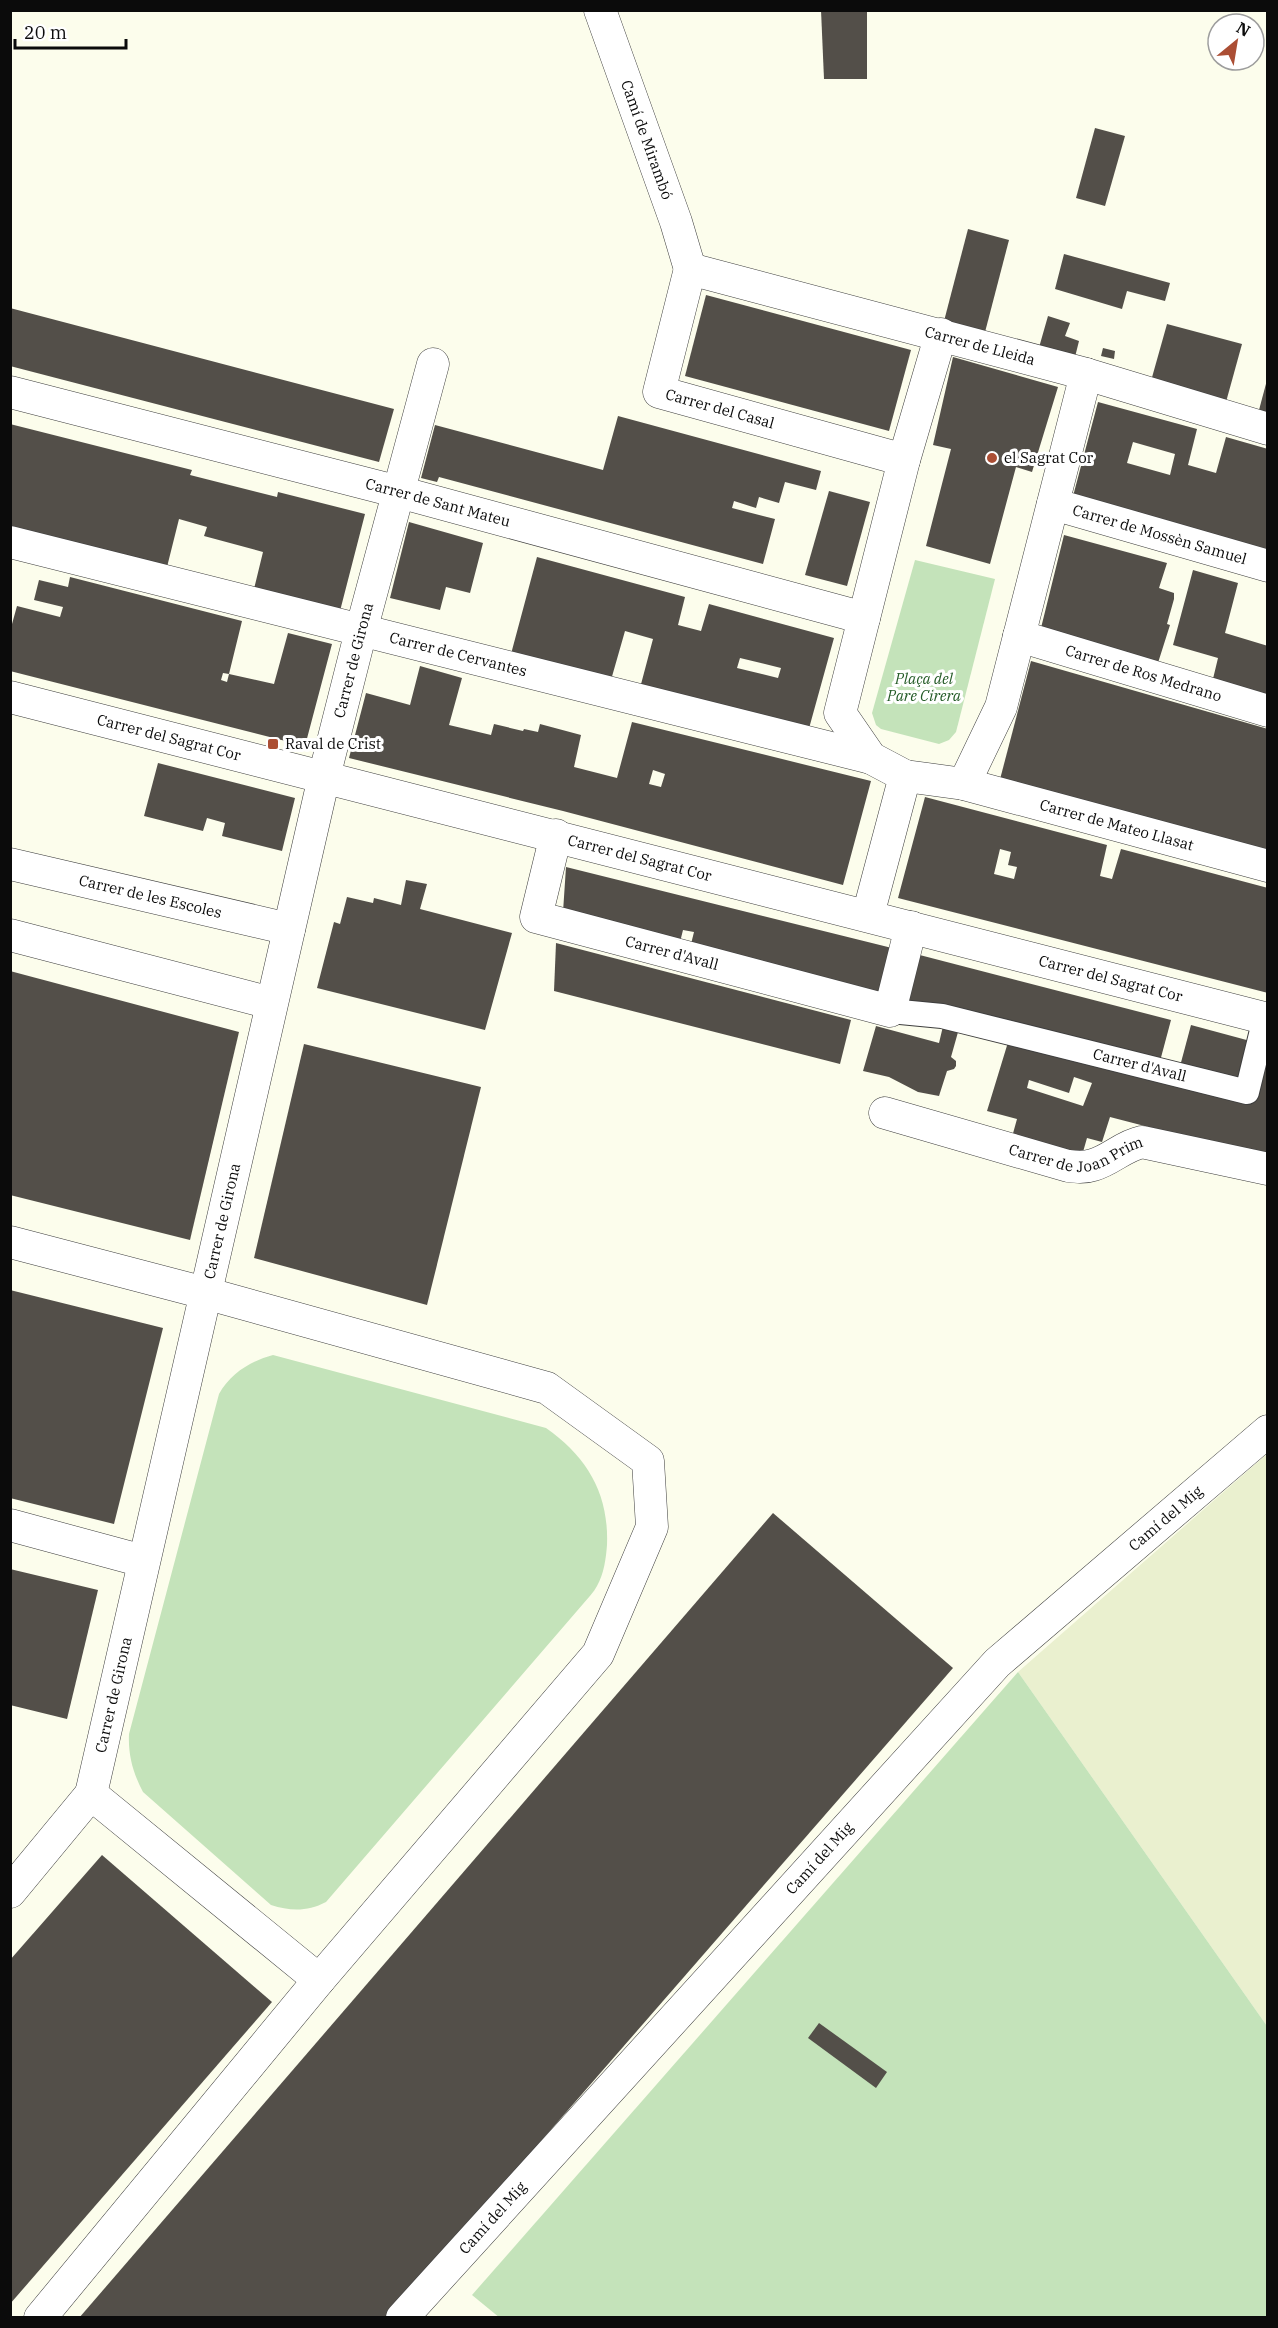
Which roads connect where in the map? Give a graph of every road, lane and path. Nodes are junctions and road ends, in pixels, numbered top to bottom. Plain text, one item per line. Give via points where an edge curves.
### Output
1 (600, 10) edge
2 (690, 269) junction
3 (940, 334) junction
4 (433, 364) dead end
5 (1086, 374) junction
6 (10, 392) edge
7 (1268, 429) edge
8 (904, 460) junction
9 (399, 492) junction
10 (1053, 504) junction
11 (10, 542) edge
12 (1268, 566) edge
13 (864, 618) junction
14 (361, 632) junction
15 (1019, 636) junction
16 (10, 697) edge
17 (1268, 711) edge
18 (871, 758) junction
19 (905, 776) junction
20 (324, 777) junction
21 (964, 784) junction
22 (556, 835) junction
23 (10, 864) edge
24 (1268, 866) edge
25 (868, 915) junction
26 (911, 927) junction
27 (289, 929) junction
28 (10, 935) edge
29 (271, 1003) junction
30 (890, 1011) junction
31 (1266, 1018) edge
32 (885, 1113) dead end
33 (1268, 1168) edge
34 (10, 1242) edge
35 (205, 1293) junction
36 (1268, 1431) edge
37 (10, 1525) edge
38 (143, 1561) junction
39 (90, 1794) junction
40 (10, 1892) edge
41 (319, 1980) junction
42 (40, 2318) edge
43 (402, 2318) edge

1 - 2 street, Camí de Mirambó
2 - 3 street, Carrer de Lleida
2 - 8 street, Carrer del Casal via 659,392
3 - 5 street, Carrer de Lleida
3 - 8 street
4 - 9 street, Carrer de Girona
5 - 7 street, Carrer de Lleida
5 - 10 street
6 - 9 street, Carrer de Sant Mateu
8 - 13 street
9 - 13 street, Carrer de Sant Mateu
9 - 14 street, Carrer de Girona
10 - 12 street, Carrer de Mossèn Samuel
10 - 15 street
11 - 14 street, Carrer de Cervantes
13 - 18 street via 840,713
14 - 18 street, Carrer de Cervantes
14 - 20 street, Carrer de Girona
15 - 17 street, Carrer de Ros Medrano
15 - 21 street via 1001,706
16 - 20 street, Carrer del Sagrat Cor
18 - 19 street
19 - 21 street
19 - 25 street
20 - 22 street, Carrer del Sagrat Cor
20 - 27 street, Carrer de Girona
21 - 24 street, Carrer de Mateo Llasat
22 - 25 street, Carrer del Sagrat Cor
22 - 30 street, Carrer d'Avall via 536,917
23 - 27 street, Carrer de les Escoles
25 - 26 street, Carrer del Sagrat Cor
26 - 30 street
26 - 31 street, Carrer del Sagrat Cor
27 - 29 street, Carrer de Girona
28 - 29 street
29 - 35 street, Carrer de Girona
30 - 31 street, Carrer d'Avall via 942,1016 1247,1092
32 - 33 street, Carrer de Joan Prim via 1068,1166 1096,1165 1130,1144 1142,1142
34 - 35 street
35 - 38 street, Carrer de Girona
35 - 41 street via 547,1388 648,1461 652,1527 598,1654
36 - 43 street, Camí del Mig via 997,1663
37 - 38 street
38 - 39 street, Carrer de Girona
39 - 40 street
39 - 41 street
41 - 42 street

